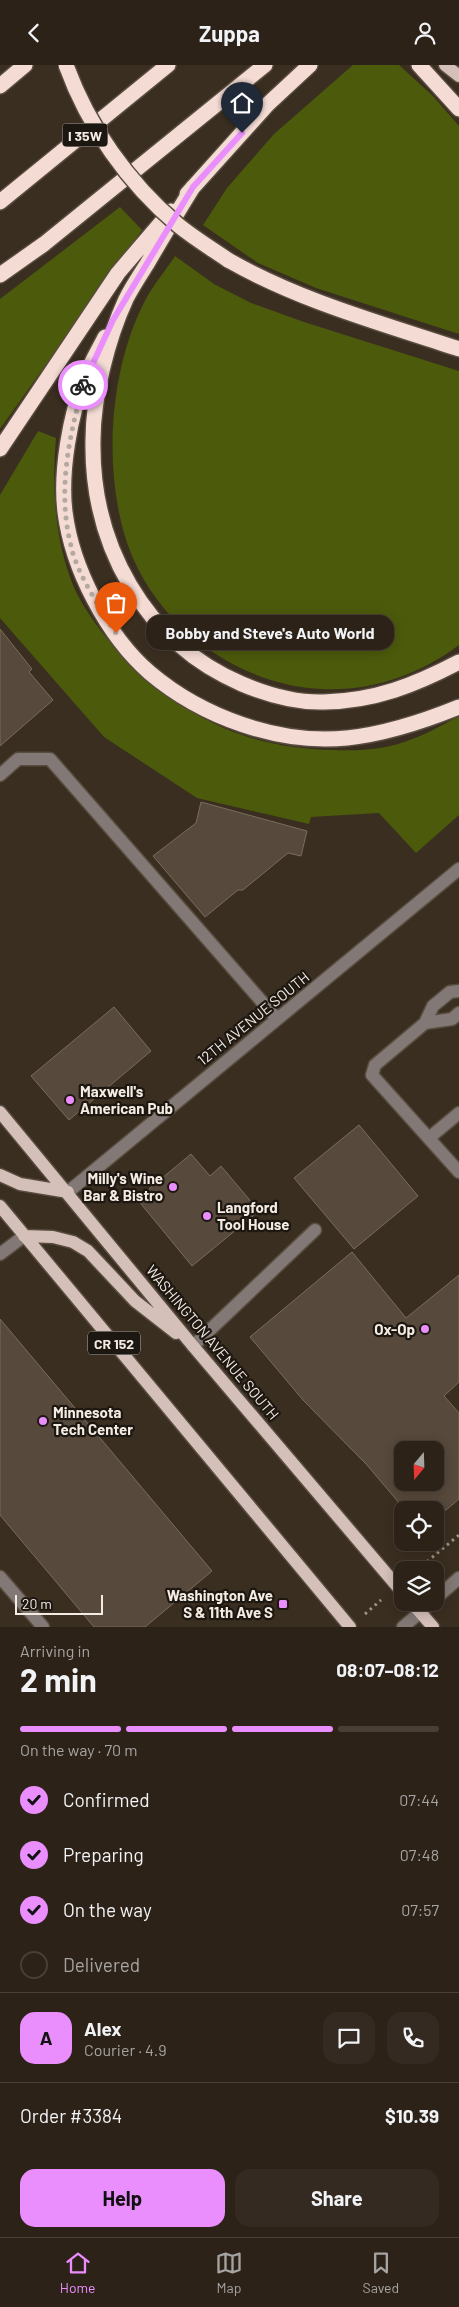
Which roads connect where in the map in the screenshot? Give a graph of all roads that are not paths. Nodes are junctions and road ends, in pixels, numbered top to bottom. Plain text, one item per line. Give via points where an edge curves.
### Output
1 (25, 65) edge
2 (66, 65) edge
3 (168, 65) edge
4 (265, 65) edge
5 (310, 65) edge
6 (419, 65) edge
7 (445, 65) edge
8 (459, 76) edge
9 (0, 86) edge
10 (459, 109) edge
11 (193, 187) junction
12 (0, 202) edge
13 (0, 275) edge
14 (126, 299) junction
15 (459, 349) edge
16 (0, 449) edge
17 (459, 662) edge
18 (459, 707) edge
19 (0, 775) edge
20 (459, 869) edge
21 (459, 991) edge
22 (459, 1013) edge
23 (277, 1019) junction
24 (424, 1023) junction
25 (0, 1112) edge
26 (459, 1113) edge
27 (428, 1138) junction
28 (459, 1172) edge
29 (0, 1175) edge
30 (68, 1192) junction
31 (0, 1206) edge
32 (316, 1230) dead end
33 (24, 1236) junction
34 (0, 1254) edge
35 (194, 1347) junction
36 (0, 1577) edge
37 (459, 1578) edge
38 (394, 1582) edge
39 (444, 1591) edge
40 (413, 1611) edge
41 (419, 1611) edge
42 (43, 1627) edge
43 (350, 1627) edge
44 (403, 1627) edge
45 (433, 1627) edge

1 - 9 highway
2 - 15 highway, bridge via 100,135 137,184 178,225 262,280 311,300
3 - 12 highway, I 35W
4 - 13 highway via 44,244
5 - 11 highway via 262,111
6 - 10 highway
7 - 8 main road
11 - 14 highway
11 - 16 highway via 118,273
14 - 17 highway via 101,372 92,439 98,506 112,549 129,585 148,614 178,646 203,665 256,690 288,699 324,702 394,693
14 - 18 highway via 84,379 70,434 65,510 71,548 82,573 97,604 129,650 150,672 192,701 240,723 276,734 345,738 381,733
19 - 23 street via 18,759 50,759
20 - 23 street, 12TH AVENUE SOUTH
21 - 24 street via 450,992 433,1007
22 - 24 street via 452,1019
23 - 30 street, 12TH AVENUE SOUTH
24 - 27 street via 376,1065 372,1075
25 - 30 main road, WASHINGTON AVENUE SOUTH
26 - 27 street
27 - 28 street
29 - 30 main road via 20,1184
30 - 35 main road, WASHINGTON AVENUE SOUTH
31 - 33 main road, CR 152
32 - 35 street
33 - 34 street
33 - 35 main road via 53,1237 73,1242 88,1251 135,1301
33 - 43 main road, CR 152
35 - 38 main road, WASHINGTON AVENUE SOUTH
36 - 42 street
37 - 39 street
40 - 44 street
41 - 45 main road

